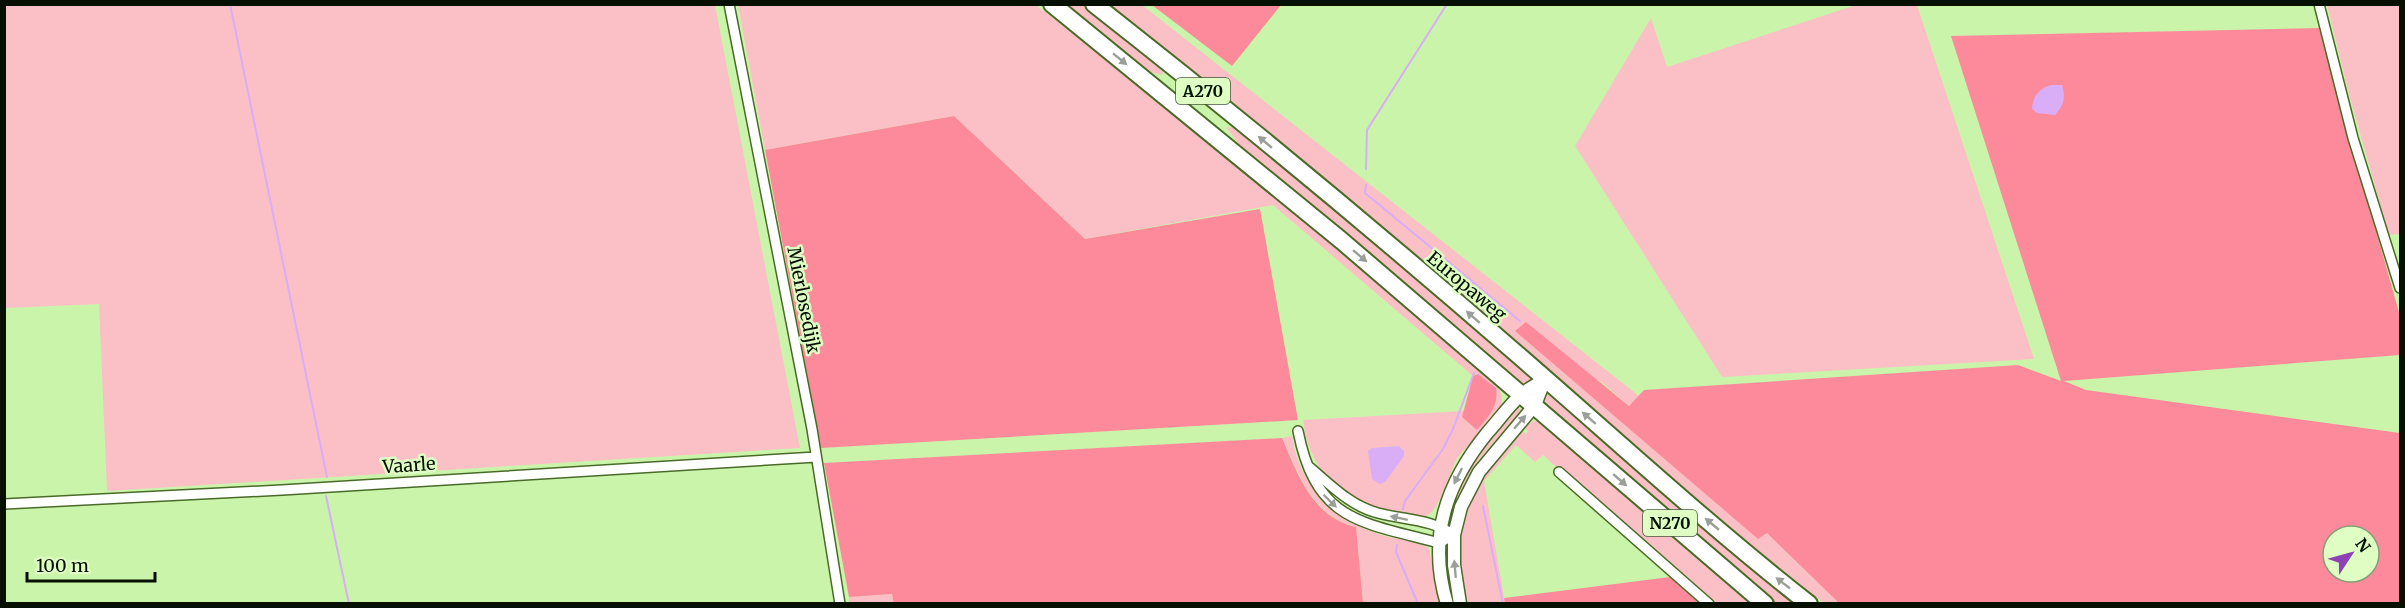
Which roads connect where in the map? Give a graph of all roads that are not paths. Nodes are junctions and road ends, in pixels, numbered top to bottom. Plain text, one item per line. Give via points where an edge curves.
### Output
1 (729, 4) edge
2 (1052, 4) edge
3 (1094, 4) edge
4 (2319, 4) edge
5 (2400, 288) edge
6 (1545, 380) junction
7 (1528, 400) junction
8 (1298, 431) dead end
9 (816, 457) junction
10 (1308, 466) junction
11 (1558, 472) dead end
12 (4, 504) edge
13 (1440, 525) junction
14 (1454, 535) junction
15 (1439, 543) junction
16 (840, 603) edge
17 (1447, 603) edge
18 (1460, 603) edge
19 (1709, 603) edge
20 (1766, 603) edge
21 (1809, 603) edge

1 - 9 street, Mierlosedijk
2 -> 7 highway, A270 via 1294,200
6 -> 3 highway, Europaweg / A270 via 1351,213
4 - 5 street via 2353,138
6 - 7 street
21 -> 6 highway, Europaweg / N270
7 -> 13 street via 1470,455 1449,495
14 -> 7 street via 1461,507 1479,472
7 -> 20 highway, N270
8 - 10 street
9 - 12 street, Vaarle
9 - 16 street, Mierlosedijk
13 -> 10 street via 1376,513 1350,501
10 -> 15 street via 1317,486 1341,512
11 - 19 street
13 - 14 street
13 - 15 street
14 - 15 street
18 -> 14 street
15 - 17 street

